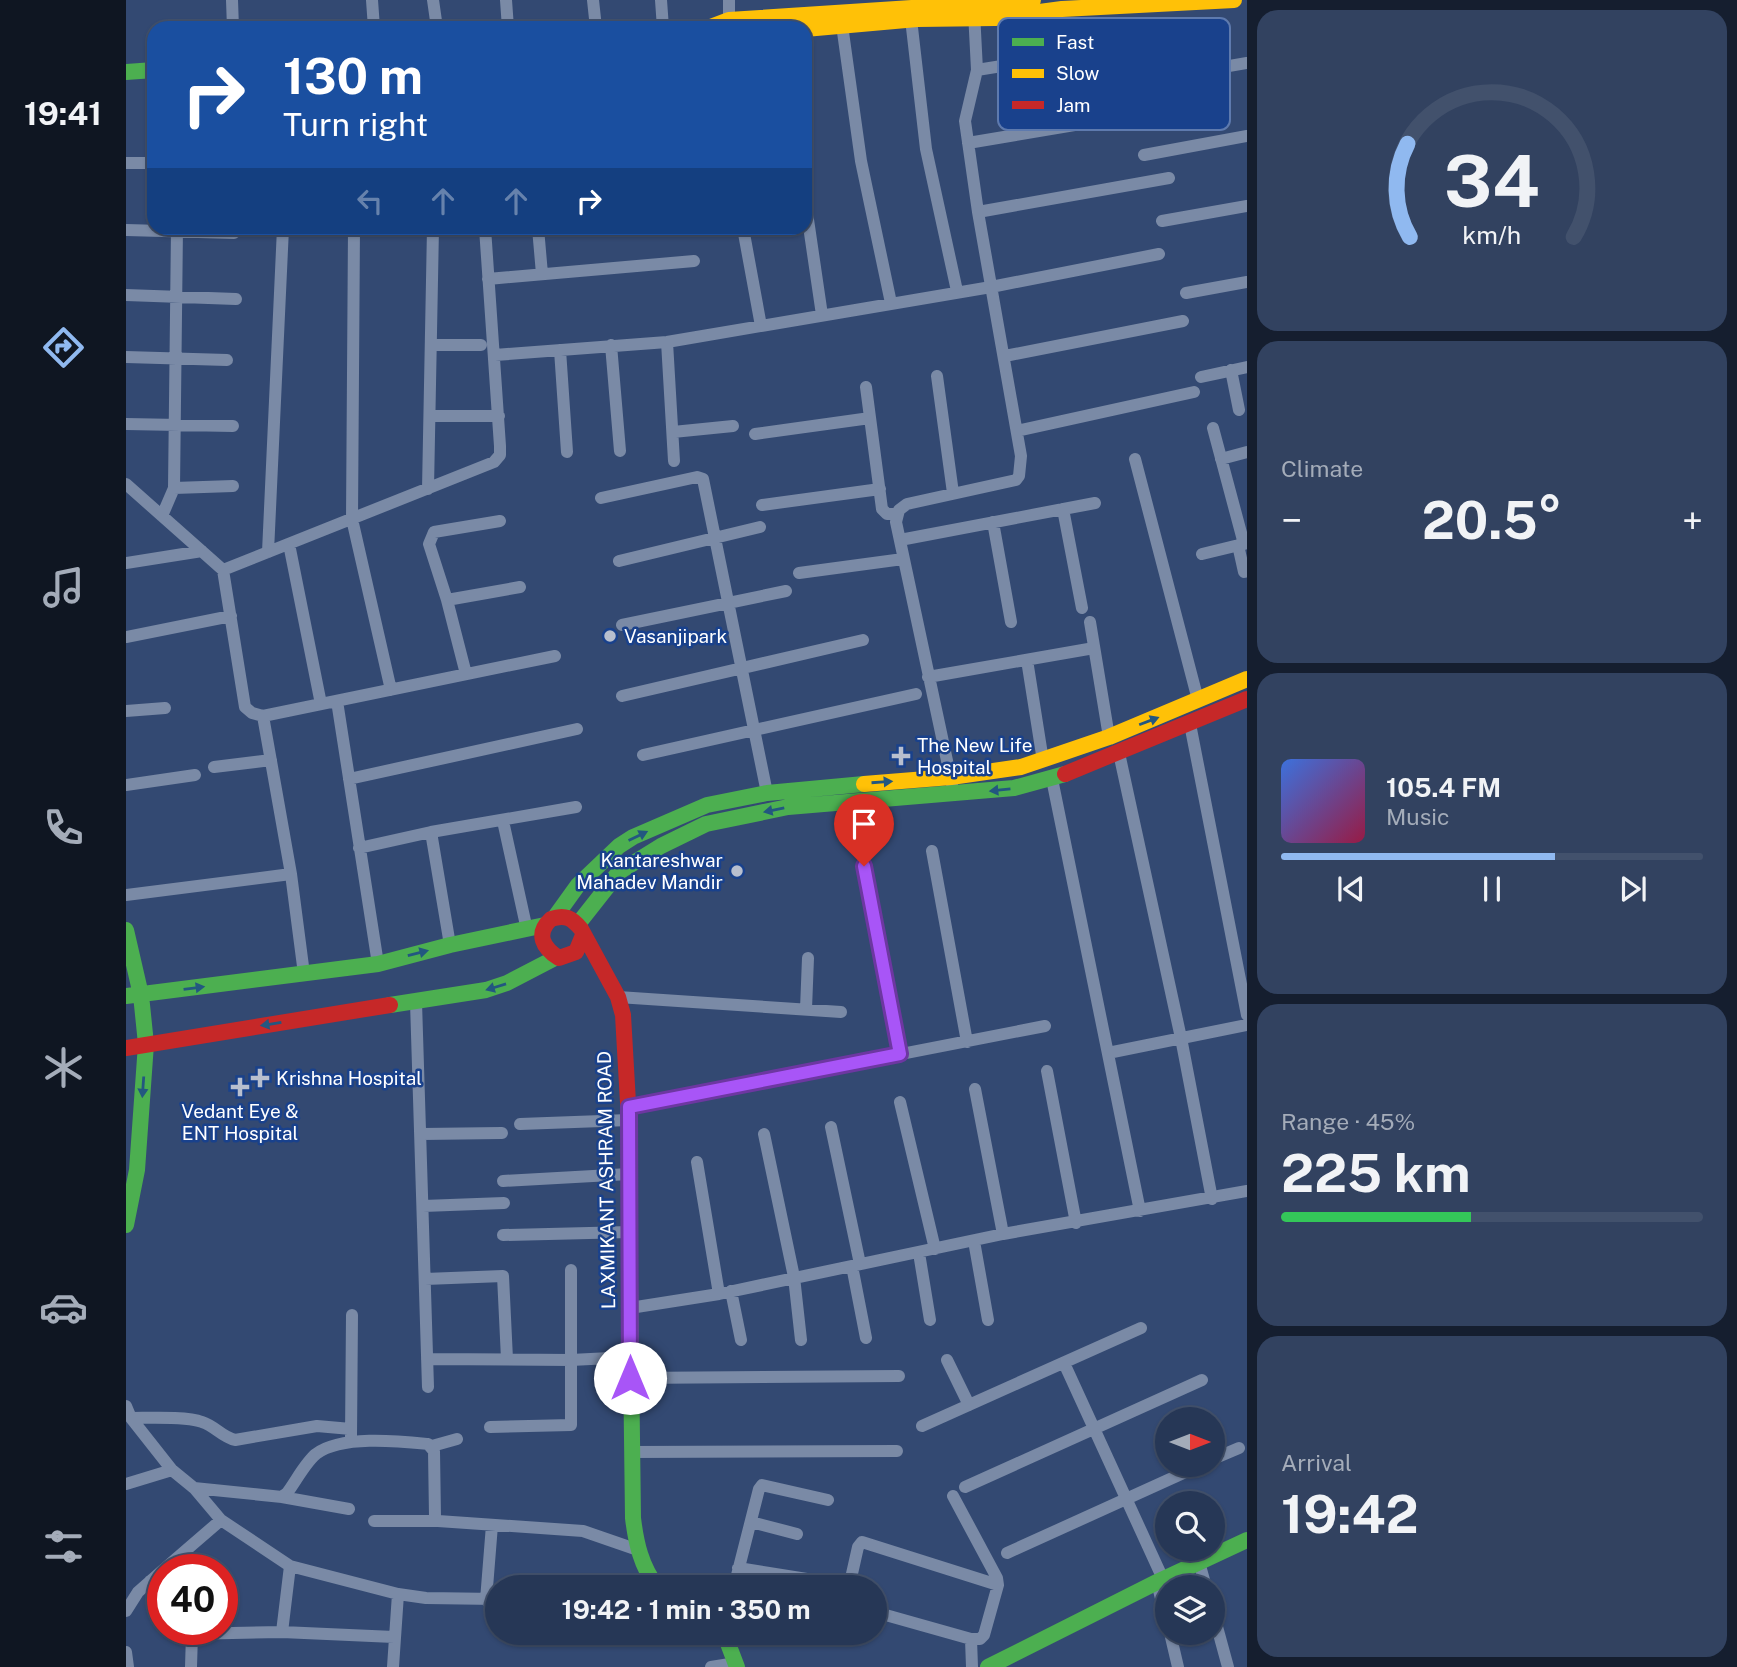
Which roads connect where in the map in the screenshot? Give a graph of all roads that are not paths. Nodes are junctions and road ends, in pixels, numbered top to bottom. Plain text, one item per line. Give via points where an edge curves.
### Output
1 (232, 0) edge
2 (372, 0) edge
3 (433, 0) edge
4 (506, 0) edge
5 (593, 0) edge
6 (661, 0) edge
7 (729, 0) edge
8 (1033, 0) edge
9 (1234, 0) edge
10 (1140, 3) edge
11 (854, 5) edge
12 (980, 7) edge
13 (911, 10) edge
14 (799, 15) edge
15 (729, 20) joint
16 (233, 21) edge
17 (374, 21) edge
18 (436, 21) edge
19 (508, 21) edge
20 (595, 21) edge
21 (662, 21) edge
22 (842, 25) junction
23 (998, 67) edge
24 (147, 70) edge
25 (977, 70) junction
26 (126, 72) edge
27 (1048, 130) edge
28 (1247, 136) edge
29 (968, 144) junction
30 (1144, 155) dead end
31 (126, 163) edge
32 (147, 163) edge
33 (1169, 178) dead end
34 (1247, 206) edge
35 (978, 212) junction
36 (1162, 221) dead end
37 (126, 230) edge
38 (147, 230) edge
39 (176, 235) edge
40 (283, 235) edge
41 (354, 235) edge
42 (433, 235) edge
43 (485, 235) edge
44 (539, 235) edge
45 (744, 235) edge
46 (810, 235) edge
47 (1159, 254) dead end
48 (694, 261) dead end
49 (542, 274) junction
50 (488, 279) junction
51 (1247, 282) edge
52 (991, 287) junction
53 (957, 291) junction
54 (1186, 293) dead end
55 (126, 295) edge
56 (176, 297) junction
57 (236, 299) dead end
58 (891, 303) junction
59 (822, 315) junction
60 (1183, 321) dead end
61 (761, 326) junction
62 (667, 342) junction
63 (431, 345) junction
64 (481, 345) dead end
65 (611, 345) junction
66 (560, 350) junction
67 (495, 355) junction
68 (1004, 356) junction
69 (126, 357) edge
70 (175, 358) junction
71 (227, 360) dead end
72 (1247, 367) edge
73 (1231, 370) junction
74 (937, 376) dead end
75 (1201, 377) dead end
76 (866, 387) dead end
77 (1194, 392) dead end
78 (1239, 410) dead end
79 (430, 416) junction
80 (499, 416) junction
81 (870, 418) junction
82 (126, 424) edge
83 (175, 425) junction
84 (233, 426) dead end
85 (733, 426) dead end
86 (1213, 428) dead end
87 (1017, 431) junction
88 (673, 432) junction
89 (755, 434) dead end
90 (620, 451) dead end
91 (567, 452) dead end
92 (1247, 452) edge
93 (1135, 459) dead end
94 (1221, 459) junction
95 (674, 461) dead end
96 (126, 484) edge
97 (233, 486) dead end
98 (174, 488) junction
99 (428, 489) junction
100 (880, 489) junction
101 (953, 493) junction
102 (601, 498) dead end
103 (1095, 503) dead end
104 (762, 505) dead end
105 (1063, 509) junction
106 (898, 514) junction
107 (162, 516) junction
108 (352, 519) junction
109 (500, 521) dead end
110 (993, 522) junction
111 (760, 527) dead end
112 (716, 537) junction
113 (900, 540) junction
114 (289, 544) junction
115 (1243, 544) edge
116 (202, 551) junction
117 (268, 552) junction
118 (1202, 554) dead end
119 (903, 559) junction
120 (619, 561) dead end
121 (126, 563) edge
122 (223, 570) junction
123 (1244, 572) dead end
124 (799, 573) dead end
125 (520, 587) dead end
126 (786, 591) dead end
127 (447, 600) junction
128 (729, 603) junction
129 (1082, 608) dead end
130 (231, 616) junction
131 (1011, 622) dead end
132 (1090, 622) dead end
133 (622, 625) dead end
134 (126, 637) edge
135 (863, 640) dead end
136 (1094, 648) junction
137 (555, 656) dead end
138 (1027, 660) junction
139 (742, 669) junction
140 (466, 674) junction
141 (928, 677) junction
142 (1247, 679) edge
143 (391, 690) junction
144 (916, 695) dead end
145 (622, 696) dead end
146 (1247, 699) edge
147 (1198, 700) junction
148 (337, 701) junction
149 (321, 704) junction
150 (165, 708) dead end
151 (126, 711) edge
152 (263, 716) junction
153 (1190, 724) junction
154 (577, 729) dead end
155 (754, 731) junction
156 (1109, 737) junction
157 (1119, 754) junction
158 (643, 755) dead end
159 (271, 760) junction
160 (1043, 761) junction
161 (214, 766) dead end
162 (195, 775) dead end
163 (951, 777) junction
164 (349, 779) junction
165 (1052, 779) junction
166 (126, 785) edge
167 (767, 793) junction
168 (953, 795) junction
169 (576, 807) dead end
170 (503, 821) junction
171 (431, 832) junction
172 (359, 848) junction
173 (932, 851) dead end
174 (864, 866) dead end
175 (291, 874) junction
176 (126, 895) edge
177 (550, 921) junction
178 (126, 930) edge
179 (527, 930) junction
180 (580, 930) junction
181 (450, 945) junction
182 (576, 952) junction
183 (556, 957) junction
184 (808, 958) dead end
185 (377, 964) junction
186 (304, 974) junction
187 (608, 981) junction
188 (134, 995) edge
189 (618, 997) junction
190 (416, 1002) junction
191 (806, 1009) junction
192 (841, 1012) dead end
193 (1247, 1015) edge
194 (1247, 1025) edge
195 (1045, 1027) dead end
196 (1181, 1038) junction
197 (967, 1042) junction
198 (146, 1044) junction
199 (126, 1048) edge
200 (1108, 1053) junction
201 (900, 1054) junction
202 (1047, 1072) dead end
203 (975, 1089) dead end
204 (900, 1102) dead end
205 (629, 1114) junction
206 (520, 1124) dead end
207 (831, 1127) dead end
208 (502, 1133) dead end
209 (764, 1134) dead end
210 (422, 1135) junction
211 (697, 1162) dead end
212 (629, 1174) junction
213 (503, 1181) dead end
214 (1247, 1191) edge
215 (1212, 1199) junction
216 (504, 1203) dead end
217 (423, 1206) junction
218 (1140, 1211) junction
219 (1076, 1223) junction
220 (126, 1225) edge
221 (630, 1232) junction
222 (1003, 1234) junction
223 (503, 1235) dead end
224 (974, 1241) junction
225 (935, 1249) junction
226 (919, 1253) junction
227 (856, 1265) junction
228 (571, 1270) dead end
229 (794, 1277) junction
230 (425, 1279) junction
231 (725, 1293) junction
232 (630, 1308) junction
233 (352, 1315) dead end
234 (930, 1320) dead end
235 (988, 1320) dead end
236 (1141, 1328) dead end
237 (866, 1338) dead end
238 (741, 1340) dead end
239 (801, 1340) dead end
240 (630, 1357) junction
241 (427, 1359) junction
242 (507, 1359) junction
243 (570, 1360) junction
244 (947, 1360) dead end
245 (1064, 1363) junction
246 (899, 1376) dead end
247 (630, 1378) junction
248 (1202, 1380) dead end
249 (428, 1387) dead end
250 (969, 1405) junction
251 (128, 1412) edge
252 (922, 1426) dead end
253 (490, 1427) dead end
254 (1094, 1429) junction
255 (351, 1436) junction
256 (457, 1439) dead end
257 (432, 1446) junction
258 (1239, 1448) dead end
259 (897, 1451) dead end
260 (631, 1452) junction
261 (1225, 1454) edge
262 (172, 1470) junction
263 (1175, 1477) edge
264 (126, 1484) edge
265 (965, 1487) dead end
266 (194, 1488) junction
267 (953, 1496) dead end
268 (282, 1497) junction
269 (1126, 1499) junction
270 (828, 1500) dead end
271 (349, 1509) dead end
272 (221, 1520) junction
273 (374, 1521) dead end
274 (439, 1521) junction
275 (751, 1522) junction
276 (492, 1525) junction
277 (797, 1534) dead end
278 (1247, 1540) edge
279 (638, 1550) junction
280 (1007, 1553) dead end
281 (182, 1554) edge
282 (1199, 1562) junction
283 (290, 1566) junction
284 (738, 1568) junction
285 (491, 1575) edge
286 (649, 1575) edge
287 (737, 1575) edge
288 (782, 1575) edge
289 (852, 1575) edge
290 (1158, 1575) edge
291 (1171, 1575) edge
292 (1203, 1575) edge
293 (147, 1583) edge
294 (1155, 1583) edge
295 (998, 1585) junction
296 (398, 1594) junction
297 (485, 1600) edge
298 (126, 1611) edge
299 (887, 1615) edge
300 (282, 1632) junction
301 (238, 1633) edge
302 (394, 1637) junction
303 (971, 1639) junction
304 (192, 1645) edge
305 (728, 1645) edge
306 (1173, 1645) edge
307 (1222, 1645) edge
308 (126, 1653) edge
309 (736, 1665) edge
310 (128, 1667) edge
311 (191, 1667) edge
312 (393, 1667) edge
313 (710, 1667) edge
314 (972, 1667) edge
315 (988, 1667) edge
316 (1178, 1667) edge
317 (1228, 1667) edge

1 - 16 street
2 - 17 street
3 - 18 street
4 - 19 street
5 - 20 street
6 - 21 street
7 - 15 street
8 - 12 street
9 - 10 street
10 - 12 street via 1062,9
11 - 13 street
11 - 14 street
12 - 13 street
12 - 25 street
13 - 22 street
13 - 53 street via 926,149
14 - 15 street
14 - 22 street
22 - 58 street via 861,161
23 - 25 street
24 - 26 street
25 - 29 street via 965,121
27 - 29 street
28 - 30 street
29 - 35 street
31 - 32 street
33 - 35 street
34 - 36 street
35 - 52 street
37 - 38 street
39 - 56 street
40 - 117 street
41 - 108 street
42 - 63 street
43 - 50 street
44 - 49 street
45 - 61 street
46 - 59 street
47 - 52 street
48 - 49 street
49 - 50 street
50 - 67 street
51 - 54 street
52 - 53 street
52 - 68 street
53 - 58 street
55 - 56 street
56 - 57 street
56 - 70 street
58 - 59 street
59 - 61 street
60 - 68 street
61 - 62 street
62 - 65 street
62 - 88 street
63 - 64 street
63 - 79 street
65 - 66 street
65 - 90 street
66 - 67 street
66 - 91 street
67 - 80 street
68 - 87 street
69 - 70 street
70 - 71 street
70 - 83 street
72 - 73 street
73 - 75 street
73 - 78 street
74 - 101 street
76 - 81 street
77 - 87 street
79 - 80 street
79 - 99 street
80 - 99 street via 500,454 494,462
81 - 89 street
81 - 100 street
82 - 83 street
83 - 84 street
83 - 98 street
85 - 88 street
86 - 94 street
87 - 101 street via 1021,456 1016,480
88 - 95 street
92 - 94 street
93 - 147 street
94 - 115 street
96 - 107 street
97 - 98 street
98 - 107 street
99 - 108 street
100 - 104 street
100 - 106 street via 884,512
101 - 106 street via 907,504
102 - 112 street via 703,479
103 - 105 street
105 - 110 street
105 - 129 street
106 - 113 street
107 - 116 street
108 - 114 street
108 - 143 street
109 - 127 street via 434,532 430,537
110 - 113 street
110 - 131 street
111 - 112 street
112 - 120 street
112 - 128 street
113 - 119 street
114 - 117 street
114 - 149 street
115 - 118 street
115 - 123 street
116 - 121 street
116 - 122 street
117 - 122 street
119 - 124 street
119 - 141 street
122 - 130 street
125 - 127 street
126 - 128 street
127 - 140 street
128 - 133 street
128 - 139 street
130 - 134 street
130 - 152 street via 245,707
132 - 136 street
135 - 139 street
136 - 138 street
136 - 156 street
137 - 140 street
138 - 141 street
138 - 160 street
139 - 145 street
139 - 155 street
140 - 143 street
141 - 163 street
142 - 147 street
143 - 148 street
144 - 155 street
146 - 153 street
156 -> 147 street
148 - 149 street
148 - 164 street
149 - 152 street
150 - 151 street
152 - 159 street
153 - 157 street
153 - 193 street
154 - 164 street
155 - 158 street
155 - 167 street
156 - 160 street
157 - 165 street
157 - 196 street
159 - 161 street
159 - 175 street
160 - 163 street
162 - 166 street
167 -> 163 street
163 - 168 street
164 - 172 street
165 -> 168 street
165 - 200 street
177 -> 167 street via 585,877 633,837 707,805
168 -> 180 street via 788,807 706,824 619,872
169 - 170 street
170 - 171 street
170 - 179 street
171 - 172 street
171 - 181 street
172 - 185 street
173 - 197 street
174 - 201 street
175 - 176 street
175 - 186 street
177 - 179 street
177 - 180 street via 568,917
177 - 183 street via 542,943
178 - 188 street
179 - 181 street
180 - 182 street
180 - 187 street, LAXMIKANT ASHRAM ROAD
185 -> 181 street
182 - 183 street
182 - 187 street, LAXMIKANT ASHRAM ROAD
183 -> 190 street via 498,987
184 - 191 street
185 - 186 street
188 -> 186 street
187 - 189 street, LAXMIKANT ASHRAM ROAD
188 - 198 street
189 - 191 street
189 - 205 street, LAXMIKANT ASHRAM ROAD
190 -> 198 street
190 - 210 street
191 - 192 street
194 - 196 street
195 - 197 street
196 - 200 street
196 - 215 street
197 - 201 street
198 - 199 street
198 -> 220 street via 137,1170
200 - 218 street
201 - 205 street
202 - 219 street
203 - 222 street
204 - 225 street
205 - 206 street
205 - 212 street, LAXMIKANT ASHRAM ROAD
207 - 227 street
208 - 210 street
209 - 229 street
210 - 217 street
211 - 231 street
212 - 213 street
212 - 221 street, LAXMIKANT ASHRAM ROAD
214 - 215 street
215 - 218 street
216 - 217 street
217 - 230 street
218 - 219 street
219 - 222 street
221 - 223 street
221 - 232 street, LAXMIKANT ASHRAM ROAD
222 - 224 street
224 - 225 street
224 - 235 street
225 - 226 street
226 - 227 street
226 - 234 street
227 - 229 street
227 - 237 street
228 - 243 street
229 - 231 street
229 - 239 street
230 - 241 street
230 - 242 street via 503,1276
231 - 232 street
231 - 238 street
232 - 240 street, LAXMIKANT ASHRAM ROAD
233 - 255 street
236 - 245 street
240 - 243 street
240 - 247 street, LAXMIKANT ASHRAM ROAD
241 - 242 street
241 - 249 street
242 - 243 street
243 - 253 street via 571,1425
244 - 250 street
245 - 250 street
245 - 254 street
246 - 247 street
247 - 260 street, LAXMIKANT ASHRAM ROAD
248 - 254 street
250 - 252 street
251 - 255 street via 199,1420 235,1440 317,1426
251 - 262 street
254 - 265 street
254 - 269 street
255 - 257 street
255 - 268 street via 316,1454
256 - 257 street
257 - 274 street via 435,1517
258 - 261 street
259 - 260 street
260 - 279 street, LAXMIKANT ASHRAM ROAD
262 - 264 street
262 - 266 street
263 - 269 street
266 - 268 street
266 - 272 street
267 - 295 street via 994,1569
268 - 271 street
269 - 280 street
269 - 290 street
270 - 275 street via 762,1485
272 - 281 street
272 - 283 street
273 - 274 street
274 - 276 street
275 - 277 street
275 - 284 street
276 - 279 street via 583,1531
276 - 285 street
278 - 282 street
279 - 286 street, LAXMIKANT ASHRAM ROAD
282 - 291 street
282 - 292 street
283 - 296 street
283 - 300 street
284 - 287 street
284 - 288 street
289 - 295 street via 862,1542
293 - 298 street
294 - 315 street
295 - 303 street via 984,1635
296 - 297 street
296 - 302 street
299 - 303 street
300 - 301 street
300 - 302 street
302 - 312 street
303 - 314 street
304 - 311 street
305 - 309 street
306 - 316 street
307 - 317 street
308 - 310 street
309 - 313 street

